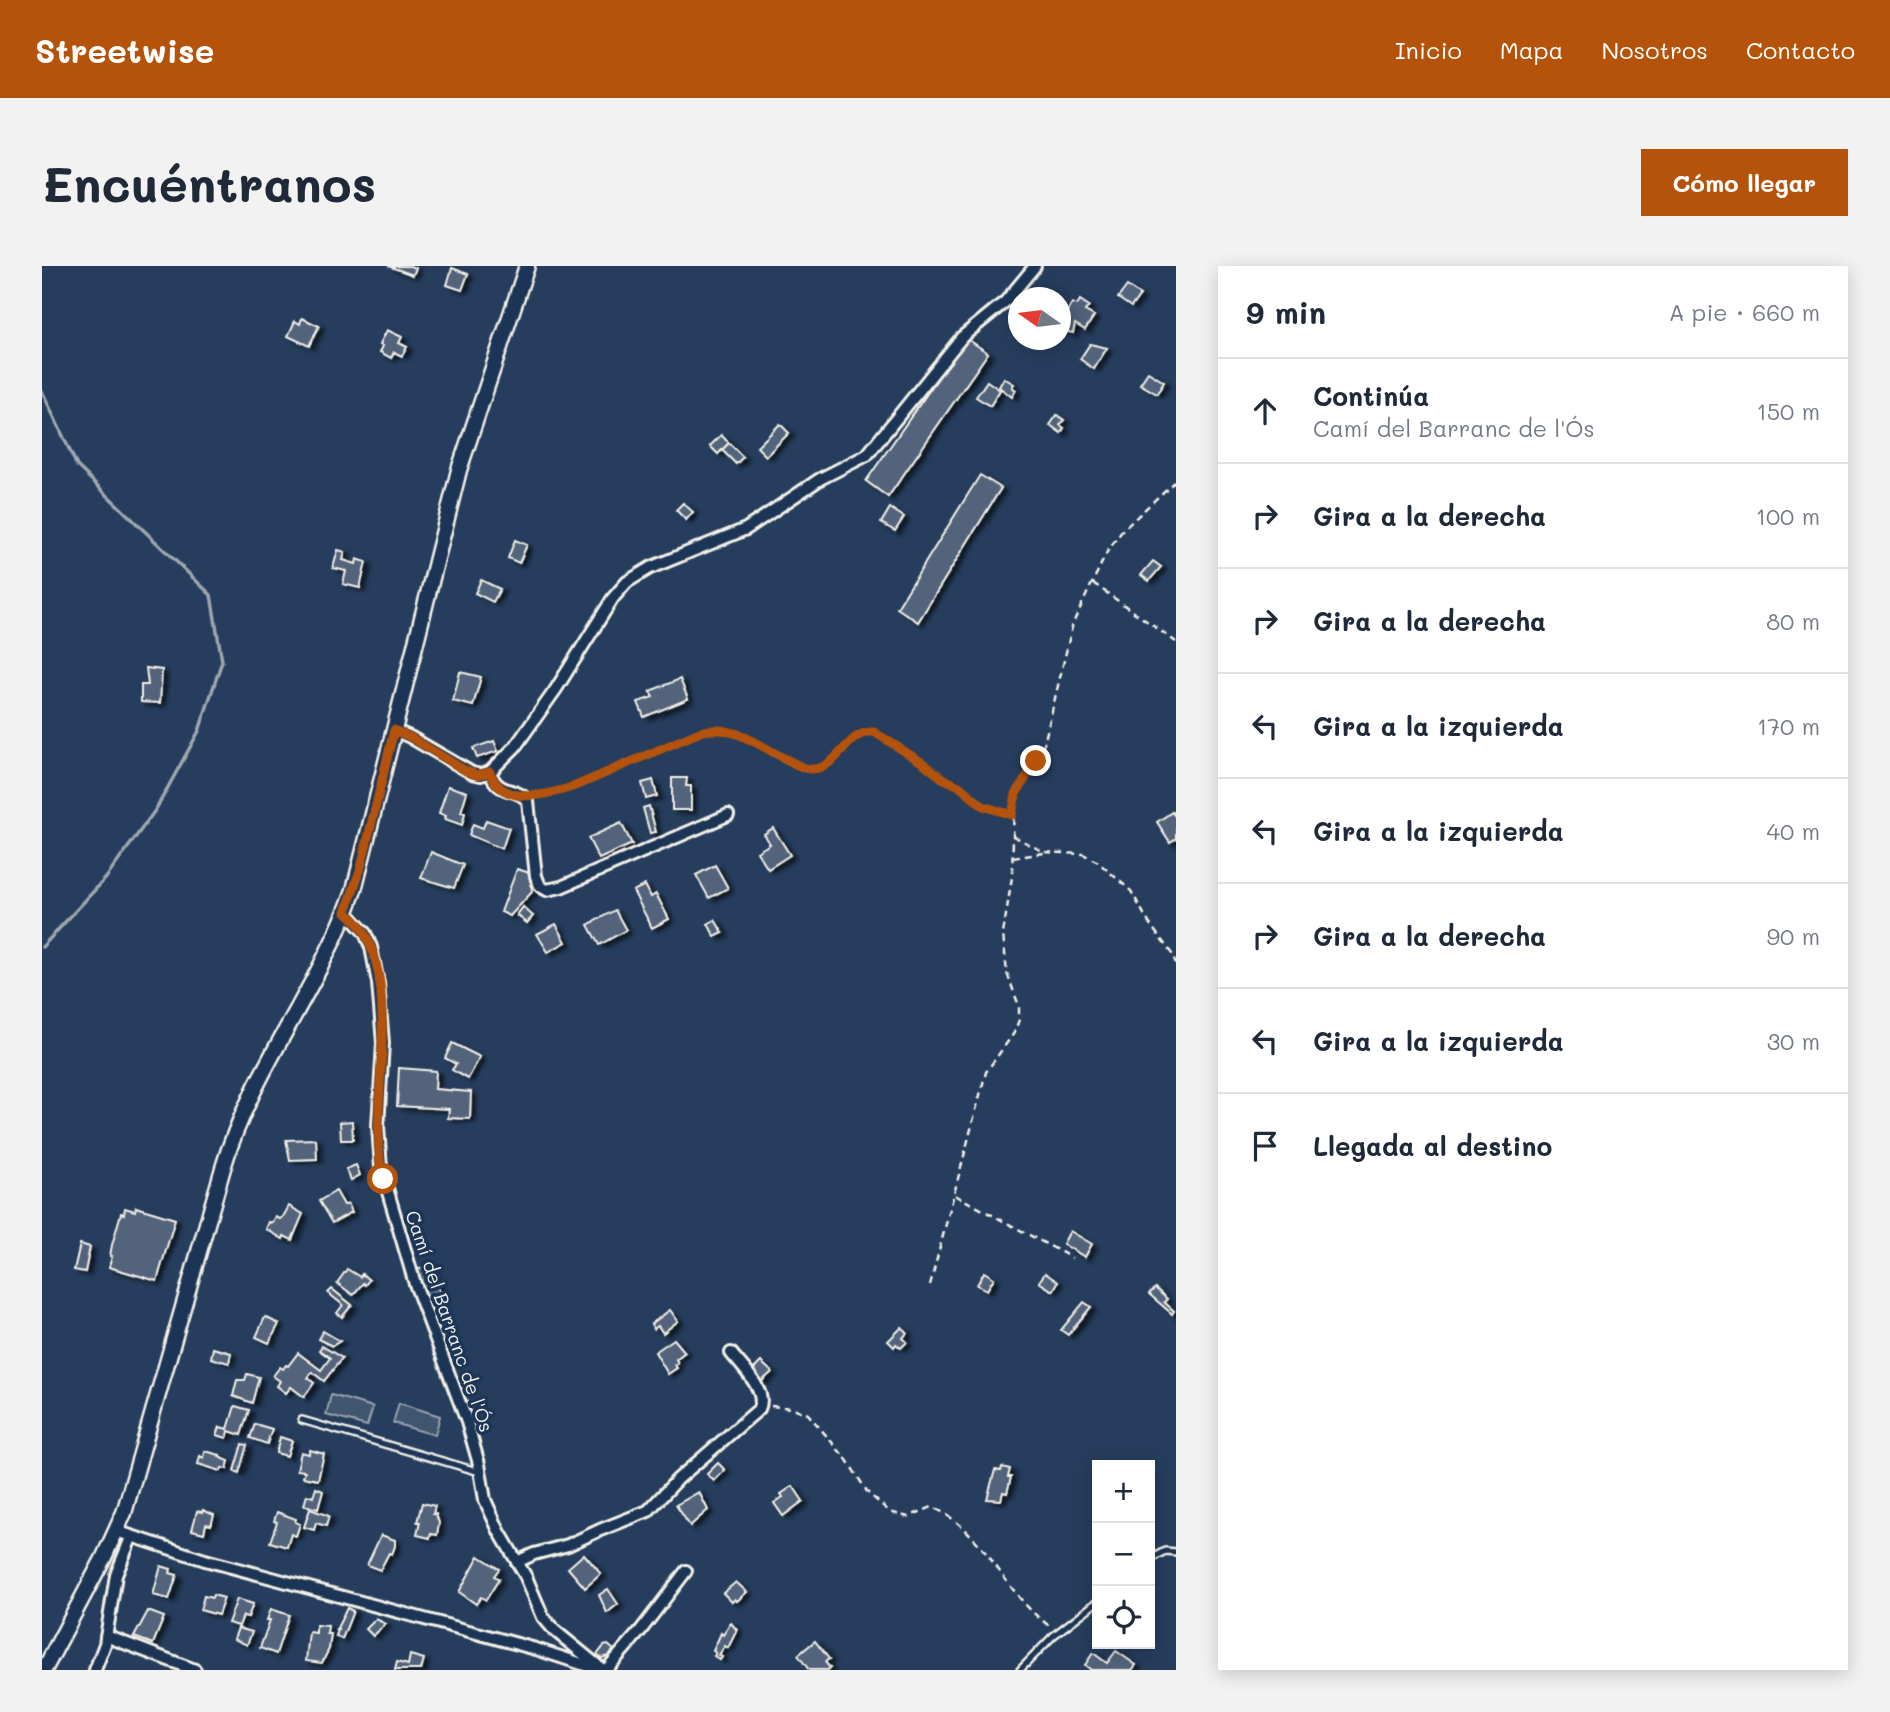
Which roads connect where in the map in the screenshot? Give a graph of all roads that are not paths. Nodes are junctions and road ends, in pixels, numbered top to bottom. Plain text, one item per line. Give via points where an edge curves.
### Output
1 (527, 266) edge
2 (1035, 266) edge
3 (394, 730) junction
4 (490, 772) junction
5 (728, 815) dead end
6 (346, 912) junction
7 (731, 1353) dead end
8 (302, 1420) dead end
9 (481, 1472) junction
10 (116, 1531) junction
11 (131, 1538) junction
12 (1176, 1552) edge
13 (104, 1556) junction
14 (1155, 1556) edge
15 (517, 1562) junction
16 (686, 1571) dead end
17 (116, 1576) junction
18 (1092, 1606) edge
19 (106, 1636) junction
20 (44, 1670) edge
21 (95, 1670) edge
22 (195, 1670) edge
23 (603, 1670) edge
24 (1020, 1670) edge

1 - 3 street via 459,470
2 - 4 street via 1006,301 962,337 867,455 820,479 746,529 626,582 536,719
3 - 4 street via 466,771 477,775
3 - 6 street
4 - 5 street via 499,787 527,797 536,876 547,890
6 - 9 street, Camí del Barranc de l'Ós via 365,933 378,983 383,1043 378,1126 381,1168 415,1284
6 - 10 street via 235,1131
7 - 15 street via 759,1391 761,1406 648,1511
8 - 9 lane
9 - 15 street, Camí del Barranc de l'Ós via 485,1500
10 - 11 street
10 - 13 street
11 - 17 street
11 - 23 street
12 - 14 lane via 1166,1550
13 - 17 street
13 - 20 street
15 - 23 street, Camí del Barranc de l'Ós via 546,1622
16 - 23 street via 634,1639
17 - 19 street
18 - 24 lane
19 - 21 street
19 - 22 street

